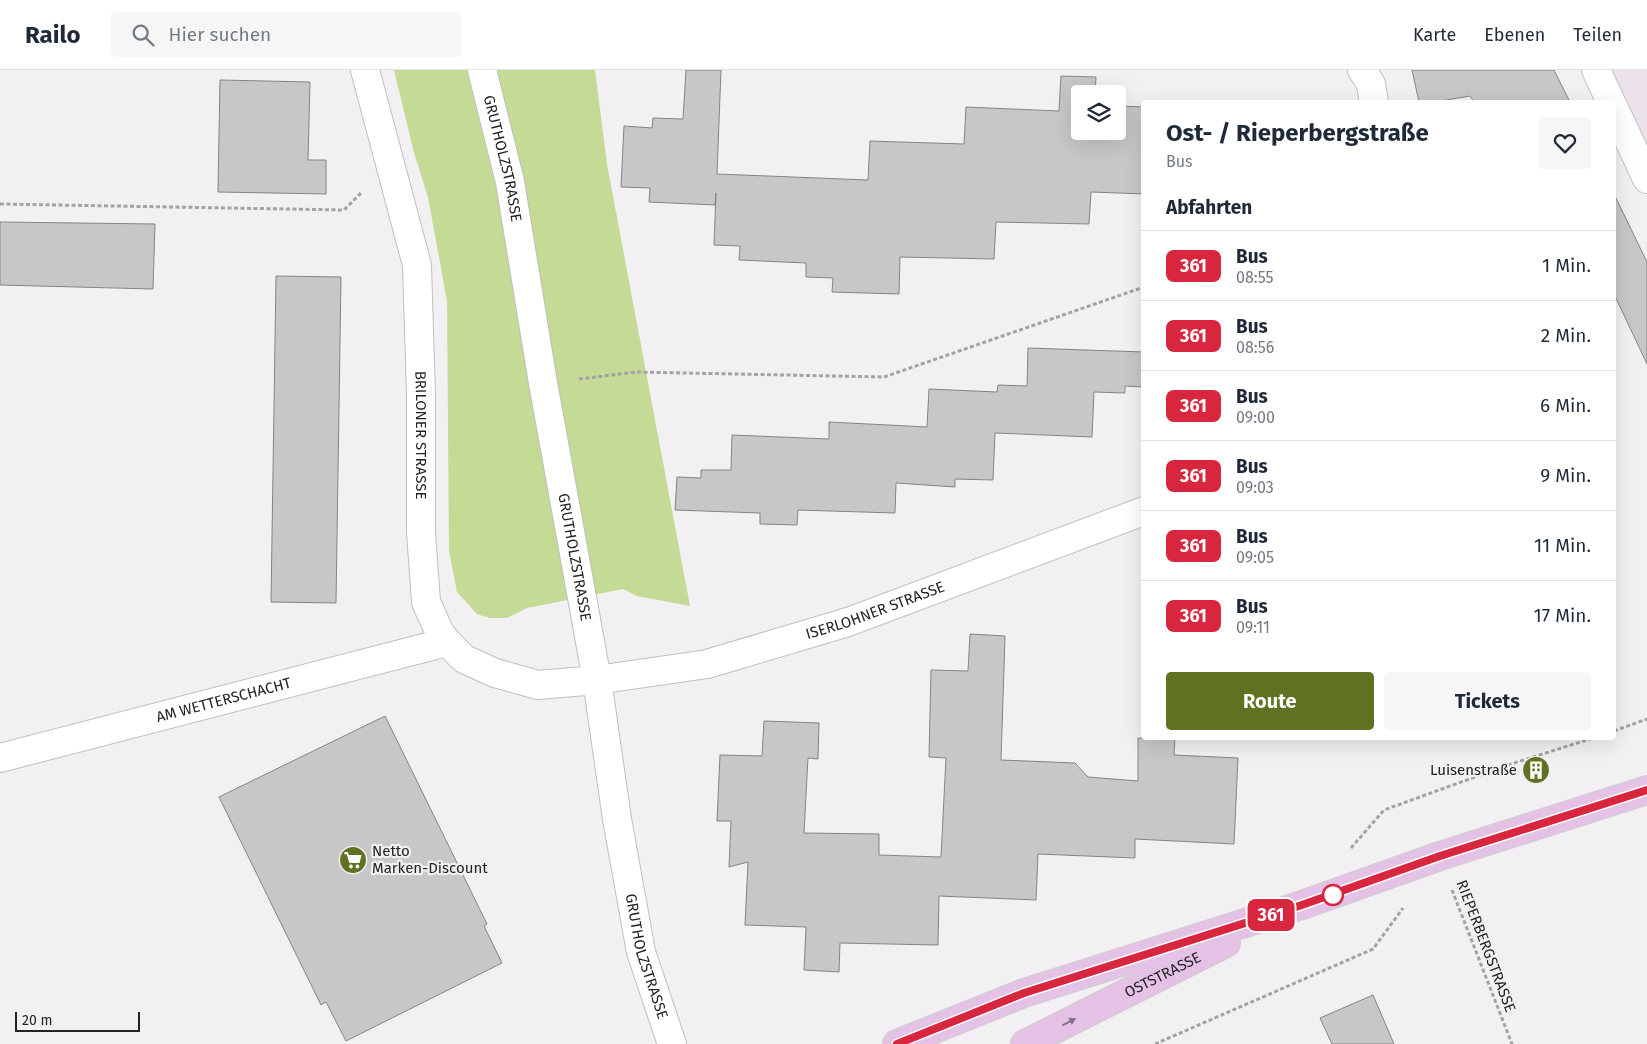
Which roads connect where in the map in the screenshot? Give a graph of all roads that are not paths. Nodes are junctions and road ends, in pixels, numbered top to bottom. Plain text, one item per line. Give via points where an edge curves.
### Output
1 (365, 70) edge
2 (482, 70) edge
3 (1362, 70) edge
4 (1596, 70) edge
5 (1374, 100) edge
6 (1610, 100) edge
7 (1616, 112) edge
8 (1647, 179) edge
9 (1141, 512) edge
10 (447, 642) junction
11 (597, 680) junction
12 (0, 758) edge
13 (1647, 790) edge
14 (1299, 906) junction
15 (672, 1044) edge
16 (896, 1044) edge
17 (1025, 1044) edge

1 - 10 street, BRILONER STRASSE via 417,264 421,532 426,602
2 - 11 street, GRUTHOLZSTRASSE via 510,182
3 - 5 street via 1371,84
4 - 6 street
7 - 8 street
9 - 11 street, ISERLOHNER STRASSE via 848,622 707,664
10 - 11 street, BRILONER STRASSE via 464,659 495,673 538,684
10 - 12 street, AM WETTERSCHACHT
11 - 15 street, GRUTHOLZSTRASSE via 641,952
13 - 14 main road, OSTSTRASSE via 1440,856
14 - 16 main road, OSTSTRASSE via 1024,993
17 -> 14 main road, OSTSTRASSE

